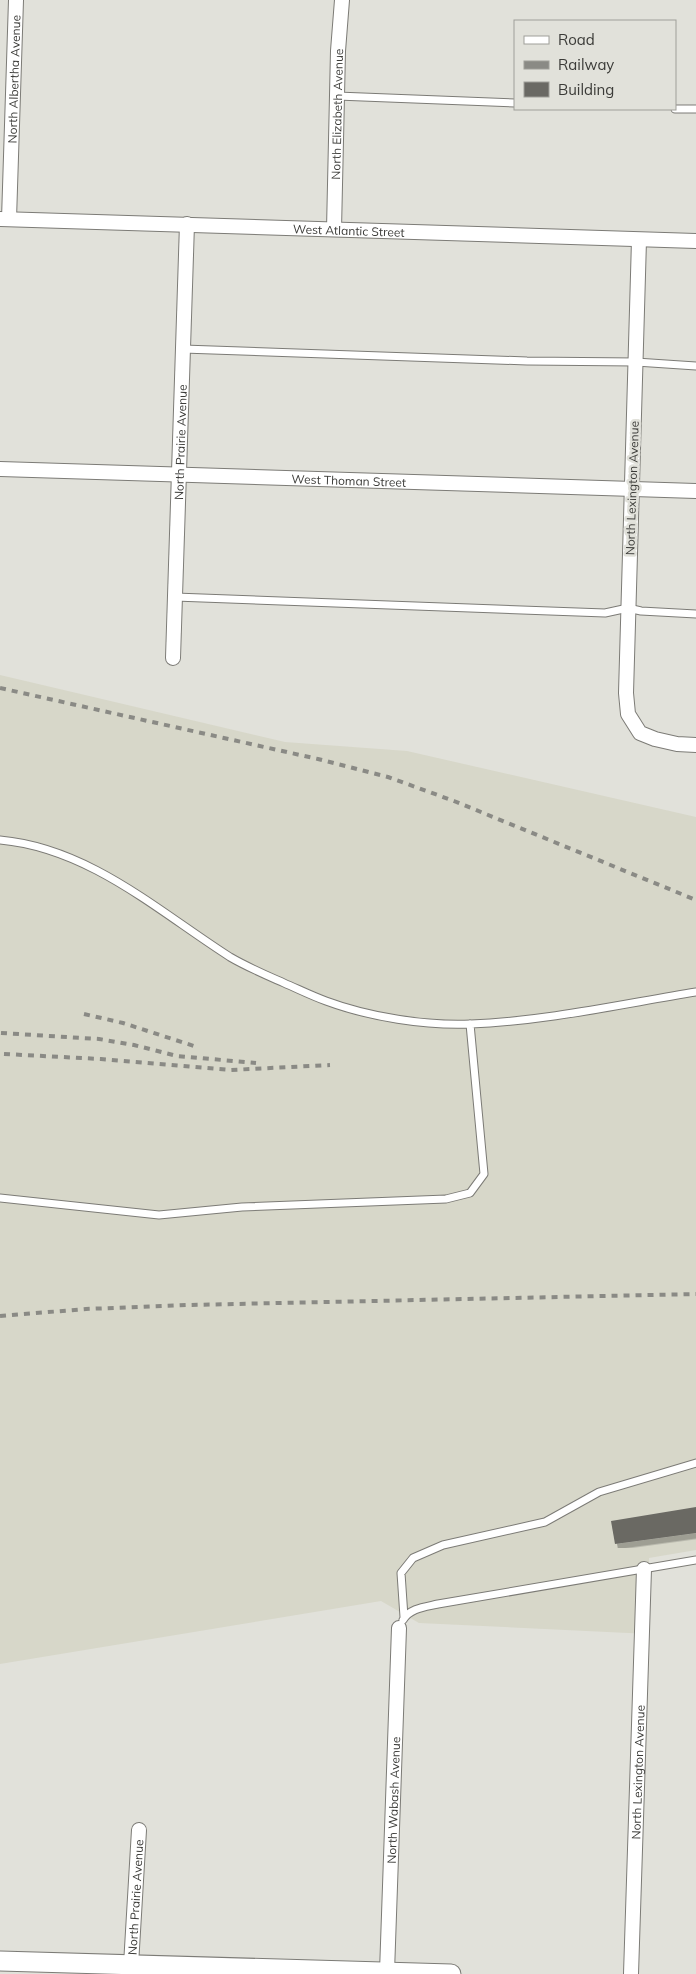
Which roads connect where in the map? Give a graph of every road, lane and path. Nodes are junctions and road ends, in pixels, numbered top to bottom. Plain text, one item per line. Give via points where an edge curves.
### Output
1 (16, 0) edge
2 (342, 0) edge
3 (337, 96) junction
4 (514, 103) edge
5 (676, 108) edge
6 (696, 109) edge
7 (5, 219) edge
8 (187, 224) junction
9 (334, 229) junction
10 (639, 240) junction
11 (696, 241) edge
12 (183, 349) junction
13 (636, 362) junction
14 (696, 366) edge
15 (0, 469) edge
16 (179, 476) junction
17 (632, 489) junction
18 (696, 491) edge
19 (175, 597) junction
20 (628, 608) junction
21 (696, 614) edge
22 (173, 658) dead end
23 (696, 744) edge
24 (0, 840) edge
25 (696, 992) edge
26 (470, 1024) junction
27 (0, 1198) edge
28 (696, 1463) edge
29 (696, 1560) edge
30 (644, 1569) junction
31 (402, 1622) junction
32 (139, 1830) dead end
33 (0, 1961) edge
34 (131, 1965) junction
35 (150, 1970) edge
36 (266, 1971) edge
37 (386, 1972) junction
38 (451, 1974) edge
39 (631, 1974) edge

1 - 7 street, North Albertha Avenue
2 - 3 street, North Elizabeth Avenue
3 - 4 lane
3 - 9 street, North Elizabeth Avenue
5 - 6 lane
7 - 8 street, West Atlantic Street
8 - 9 street, West Atlantic Street
8 - 12 street, North Prairie Avenue
9 - 10 street, West Atlantic Street
10 - 11 street, West Atlantic Street
10 - 13 street, North Lexington Avenue
12 - 13 lane
12 - 16 street, North Prairie Avenue
13 - 14 lane
13 - 17 street, North Lexington Avenue
15 - 16 street, West Thoman Street
16 - 17 street, West Thoman Street
16 - 19 street, North Prairie Avenue
17 - 18 street, West Thoman Street
17 - 20 street, North Lexington Avenue
19 - 20 lane via 605,613
19 - 22 street, North Prairie Avenue
20 - 21 lane
20 - 23 street, North Lexington Avenue via 628,714 640,733 677,744
24 - 26 lane via 21,842 68,857 108,875 232,958 327,1001 370,1014 420,1022
25 - 26 lane via 559,1015
26 - 27 lane via 484,1174 470,1193 446,1199 242,1207 159,1215
28 - 31 lane via 599,1492 545,1522 443,1545 413,1558 401,1573
29 - 30 lane
30 - 31 lane via 438,1604 416,1609
30 - 39 street, North Lexington Avenue
31 - 37 street, North Wabash Avenue
32 - 34 street, North Prairie Avenue
33 - 34 street
34 - 35 street
35 - 36 street
36 - 37 street
37 - 38 street

